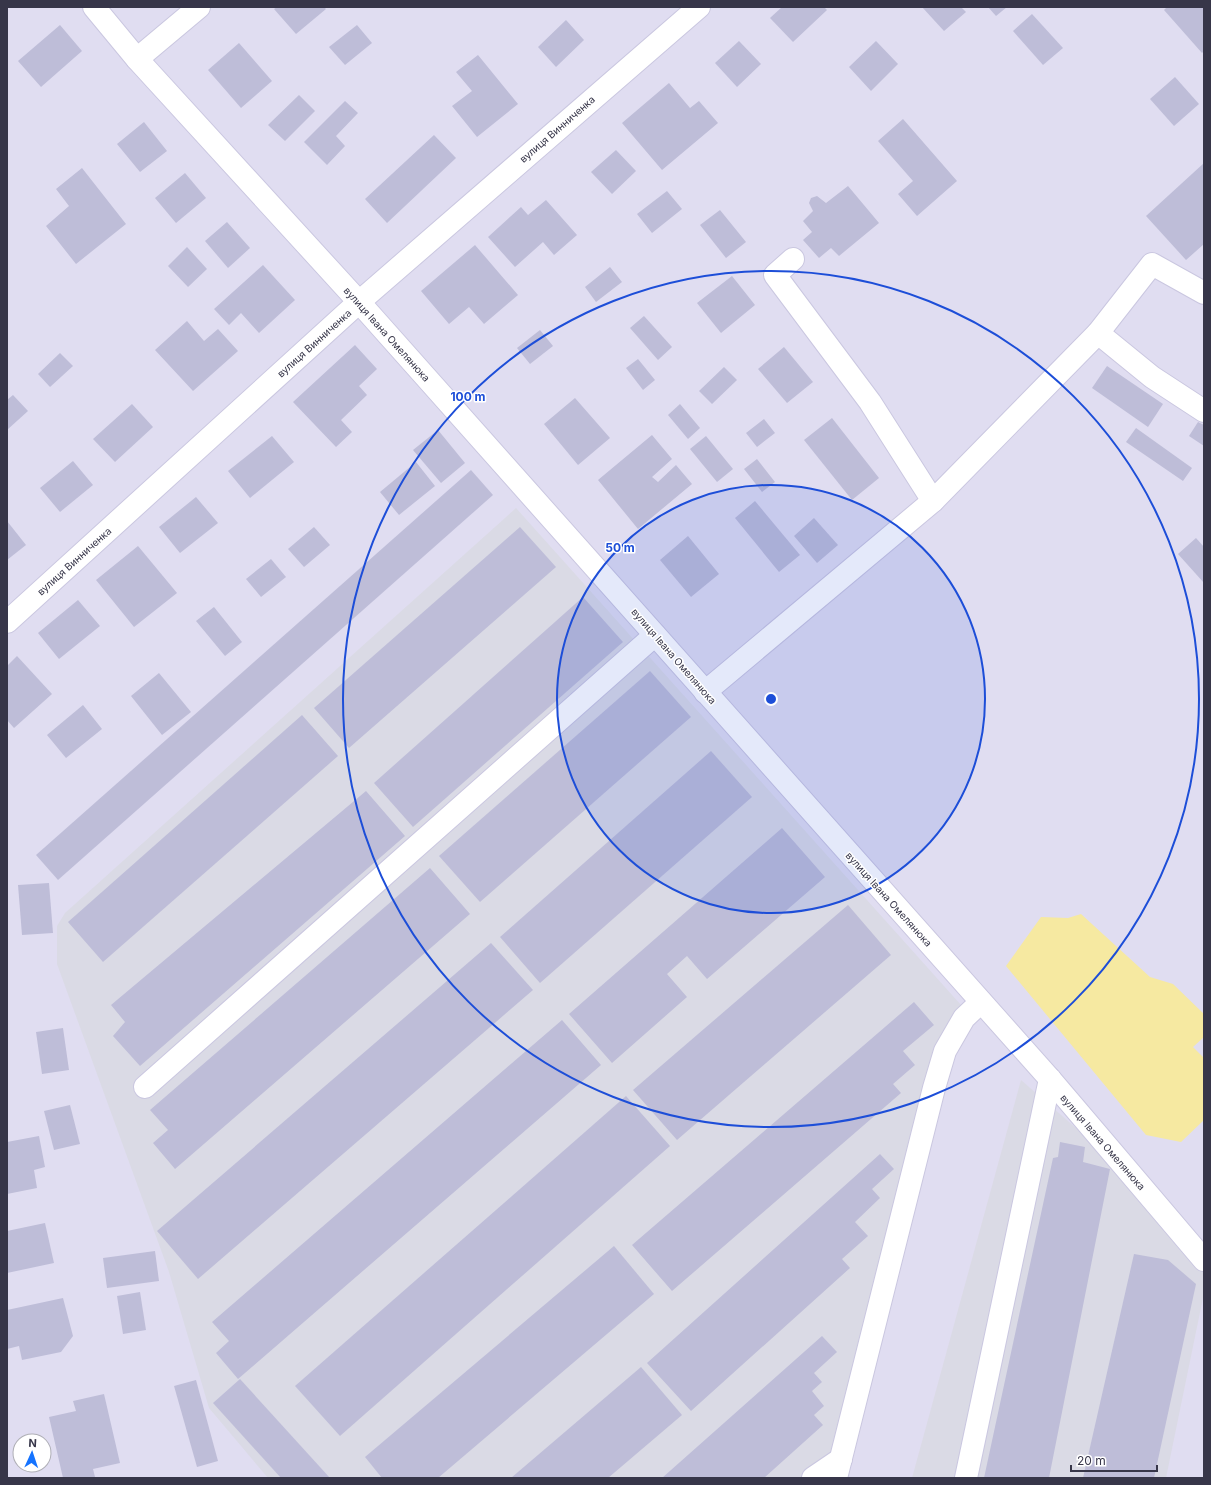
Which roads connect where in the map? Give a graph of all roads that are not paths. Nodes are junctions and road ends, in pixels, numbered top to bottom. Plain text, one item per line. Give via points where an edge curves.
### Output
1 (94, 7) edge
2 (199, 7) edge
3 (698, 7) edge
4 (137, 59) junction
5 (794, 259) dead end
6 (1204, 293) edge
7 (359, 302) junction
8 (1098, 333) junction
9 (1204, 410) edge
10 (933, 501) junction
11 (7, 622) edge
12 (656, 635) junction
13 (706, 692) junction
14 (981, 1002) junction
15 (1050, 1079) junction
16 (145, 1087) dead end
17 (1201, 1249) edge
18 (839, 1468) edge
19 (813, 1478) edge
20 (966, 1478) edge

1 - 4 street, вулиця Івана Омелянюка
2 - 4 street
3 - 7 street, вулиця Винниченка
4 - 7 street, вулиця Івана Омелянюка
5 - 10 street via 775,274 870,402
6 - 8 street via 1152,264
7 - 11 street, вулиця Винниченка
7 - 12 street, вулиця Івана Омелянюка
8 - 9 street via 1152,377
8 - 10 street
10 - 13 street
12 - 13 street, вулиця Івана Омелянюка
12 - 16 street
13 - 14 street, вулиця Івана Омелянюка
14 - 15 street, вулиця Івана Омелянюка
14 - 18 street via 964,1018 945,1051
15 - 17 street, вулиця Івана Омелянюка
15 - 20 street
18 - 19 street

